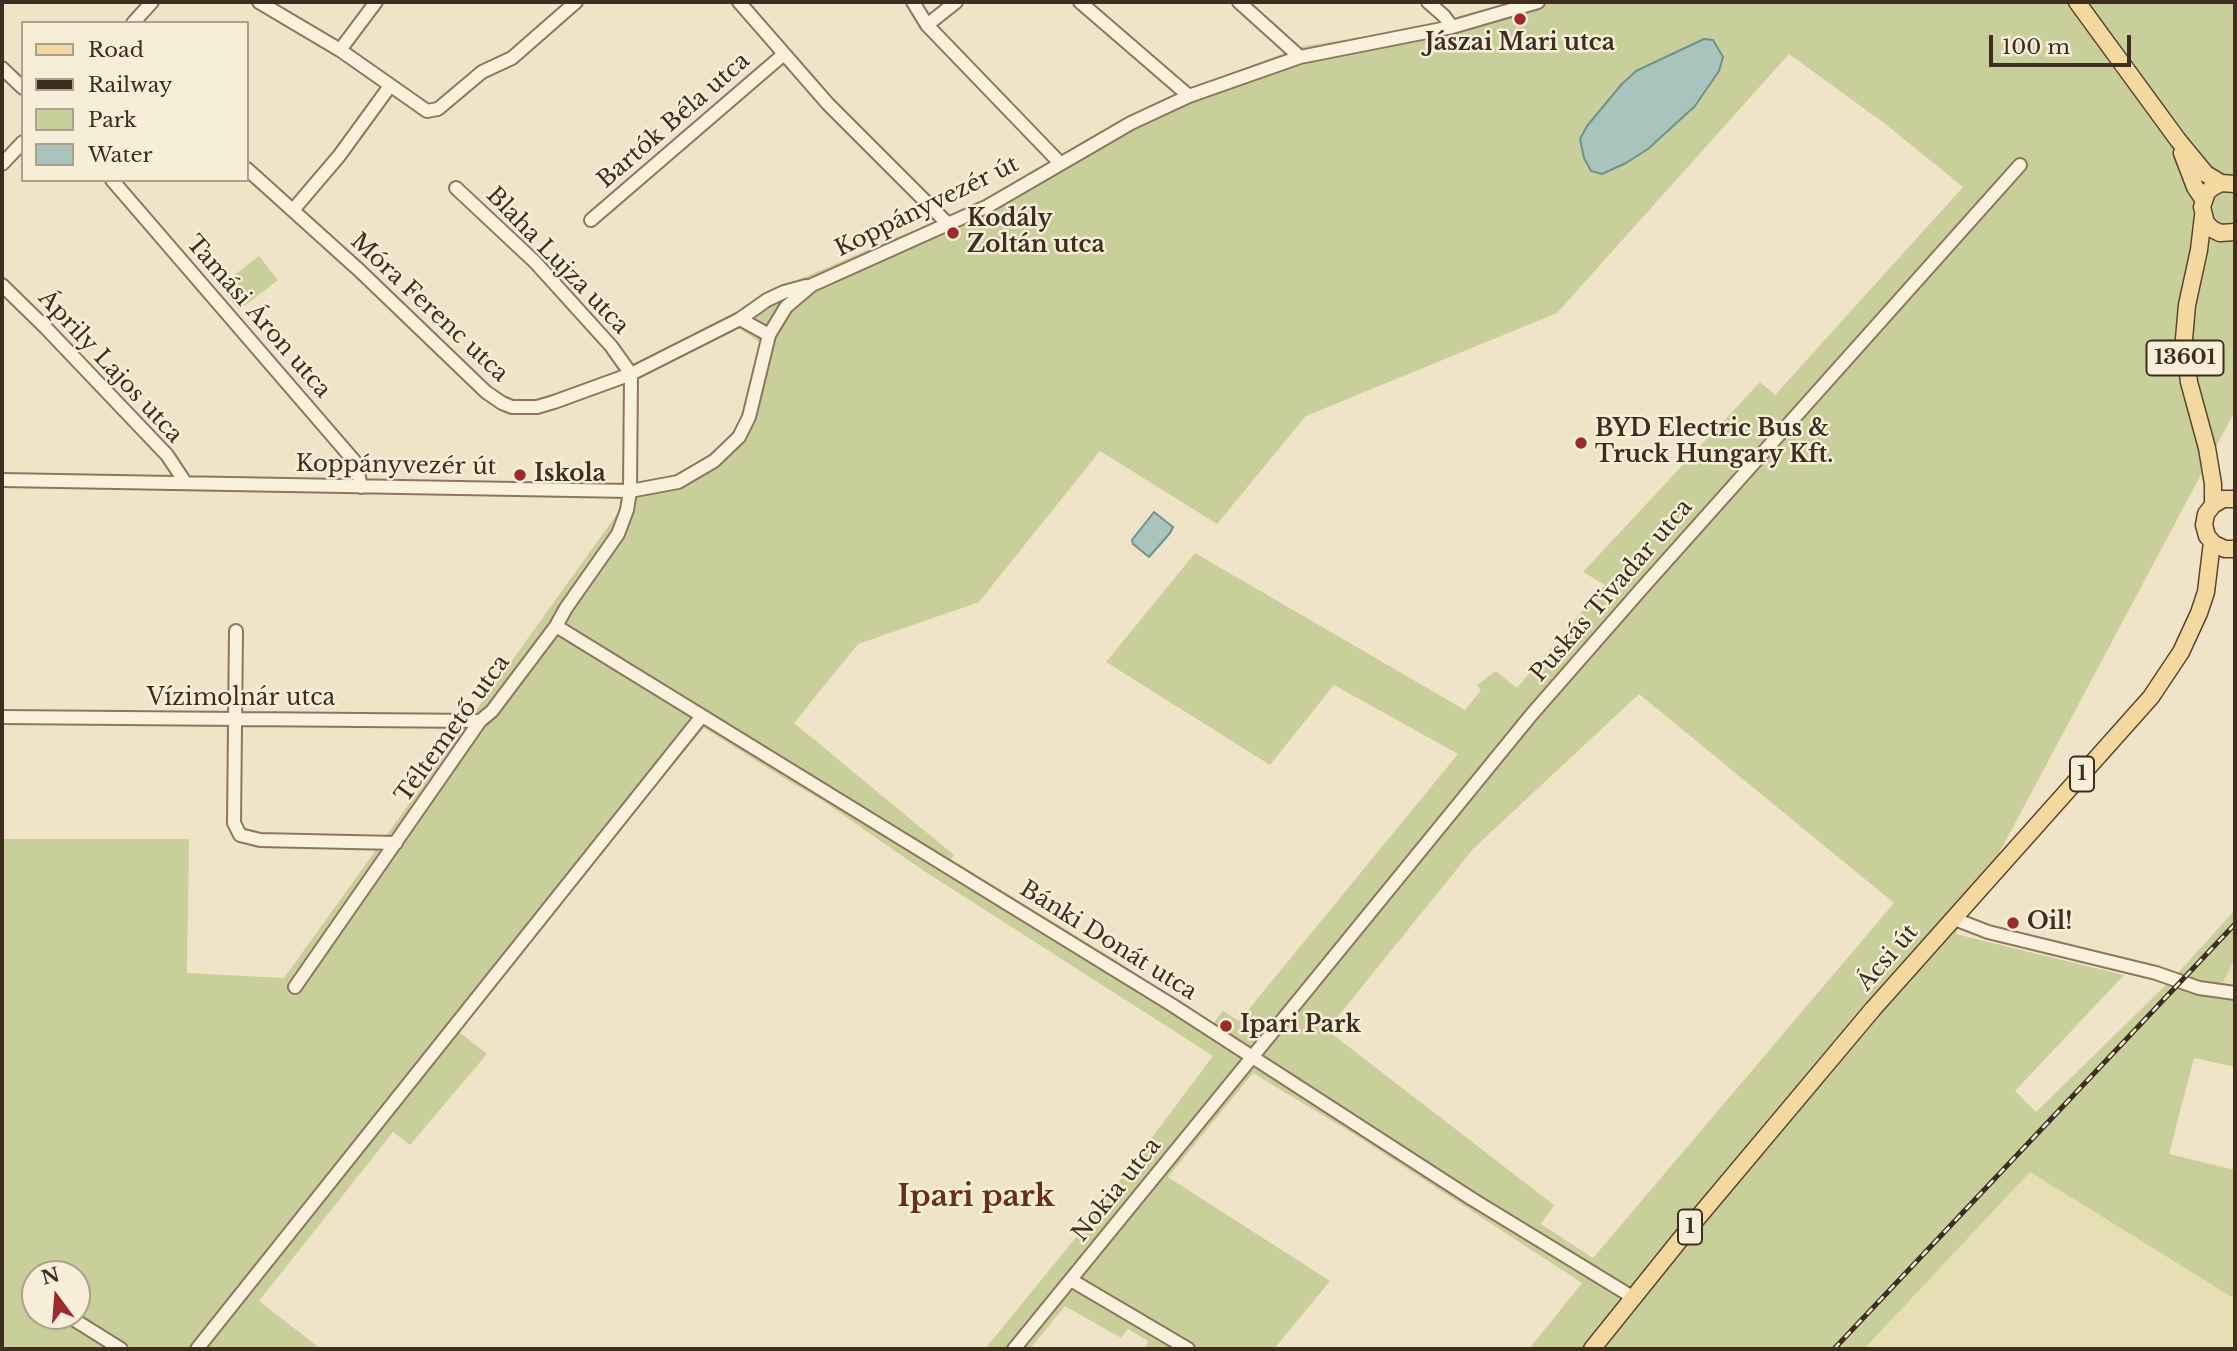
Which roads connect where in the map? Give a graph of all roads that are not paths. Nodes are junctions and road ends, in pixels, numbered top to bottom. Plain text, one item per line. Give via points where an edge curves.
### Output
1 (152, 2) edge
2 (259, 2) edge
3 (376, 2) edge
4 (576, 2) edge
5 (739, 2) edge
6 (912, 2) edge
7 (956, 2) edge
8 (1080, 2) edge
9 (1239, 2) edge
10 (1428, 2) edge
11 (1538, 2) edge
12 (2077, 2) edge
13 (135, 21) edge
14 (927, 25) junction
15 (1452, 27) junction
16 (340, 50) junction
17 (784, 54) junction
18 (1300, 57) junction
19 (2, 68) edge
20 (21, 86) edge
21 (390, 86) junction
22 (1189, 96) junction
23 (2178, 141) junction
24 (21, 144) edge
25 (1060, 163) junction
26 (2, 164) edge
27 (2020, 166) dead end
28 (248, 171) edge
29 (114, 182) edge
30 (2228, 184) edge
31 (456, 188) dead end
32 (2203, 208) junction
33 (293, 210) junction
34 (591, 220) dead end
35 (948, 224) junction
36 (2227, 233) edge
37 (2195, 267) junction
38 (2, 285) edge
39 (812, 285) junction
40 (740, 319) junction
41 (769, 335) junction
42 (631, 374) junction
43 (2207, 447) junction
44 (2, 480) edge
45 (185, 482) junction
46 (361, 486) junction
47 (630, 491) junction
48 (2235, 498) edge
49 (2213, 505) junction
50 (2212, 542) junction
51 (2234, 549) edge
52 (2206, 592) junction
53 (556, 626) junction
54 (236, 631) dead end
55 (702, 716) junction
56 (2, 718) edge
57 (234, 721) junction
58 (480, 721) junction
59 (396, 843) junction
60 (1952, 918) junction
61 (295, 987) dead end
62 (2235, 993) edge
63 (1252, 1058) junction
64 (1071, 1280) junction
65 (1634, 1298) junction
66 (91, 1330) edge
67 (121, 1349) edge
68 (197, 1349) edge
69 (1014, 1349) edge
70 (1188, 1349) edge
71 (1592, 1349) edge

1 - 13 street
2 - 16 street
3 - 16 street
4 - 21 street via 512,58 482,72 433,111 422,110
5 - 17 street
6 - 14 street
7 - 14 street
8 - 22 street
9 - 18 street
10 - 15 street
11 - 15 street, Koppányvezér út
12 - 23 main road
14 - 25 street
15 - 18 street, Koppányvezér út
16 - 21 street
17 - 34 street, Bartók Béla utca
17 - 35 street
18 - 22 street, Koppányvezér út
19 - 20 street
21 - 33 street
22 - 25 street, Koppányvezér út
23 - 30 main road via 2206,174
23 - 32 main road
24 - 26 street
25 - 35 street, Koppányvezér út
27 - 63 street, Puskás Tivadar utca via 1532,714
28 - 33 street, Móra Ferenc utca
29 - 46 street, Tamási Áron utca via 356,463
30 - 32 main road via 2213,187
31 - 42 street, Blaha Lujza utca via 535,262
32 - 36 main road via 2206,223
32 - 37 main road, 13601
33 - 42 street, Móra Ferenc utca via 502,403 537,407
35 - 39 street, Koppányvezér út
36 - 37 main road, 13601
37 - 43 main road, 13601 via 2187,304 2185,354
38 - 45 street, Áprily Lajos utca via 167,455
39 - 40 street, Móra Ferenc utca via 784,292
39 - 41 street, Koppányvezér út via 786,307
40 - 41 street
40 - 42 street, Móra Ferenc utca
41 - 47 street, Koppányvezér út via 750,417 739,437 722,456 688,478
42 - 47 street
43 - 48 main road, 13601
43 - 49 main road, 13601
44 - 45 street, Koppányvezér út
45 - 46 street, Koppányvezér út
46 - 47 street, Koppányvezér út
47 - 53 street, Téltemető utca via 618,534
48 - 49 main road
49 - 50 main road, 1 via 2204,525
50 - 51 main road, 1
50 - 52 main road, Ácsi út / 1
51 - 52 main road, Ácsi út / 1
52 - 60 main road, Ácsi út / 1 via 2181,652 2151,697
53 - 55 street, Bánki Donát utca
53 - 58 street, Téltemető utca
54 - 57 street
55 - 63 street, Bánki Donát utca
55 - 68 street
56 - 57 street, Vízimolnár utca
57 - 58 street, Vízimolnár utca
57 - 59 street via 234,823 240,835
58 - 59 street, Téltemető utca
59 - 61 street, Téltemető utca
60 - 62 street via 1987,932 2156,973 2199,988
60 - 65 main road, Ácsi út / 1
63 - 64 street, Nokia utca
63 - 65 street, Bánki Donát utca
64 - 69 street, Nokia utca
64 - 70 street
65 - 71 main road, Ácsi út / 1
66 - 67 street

